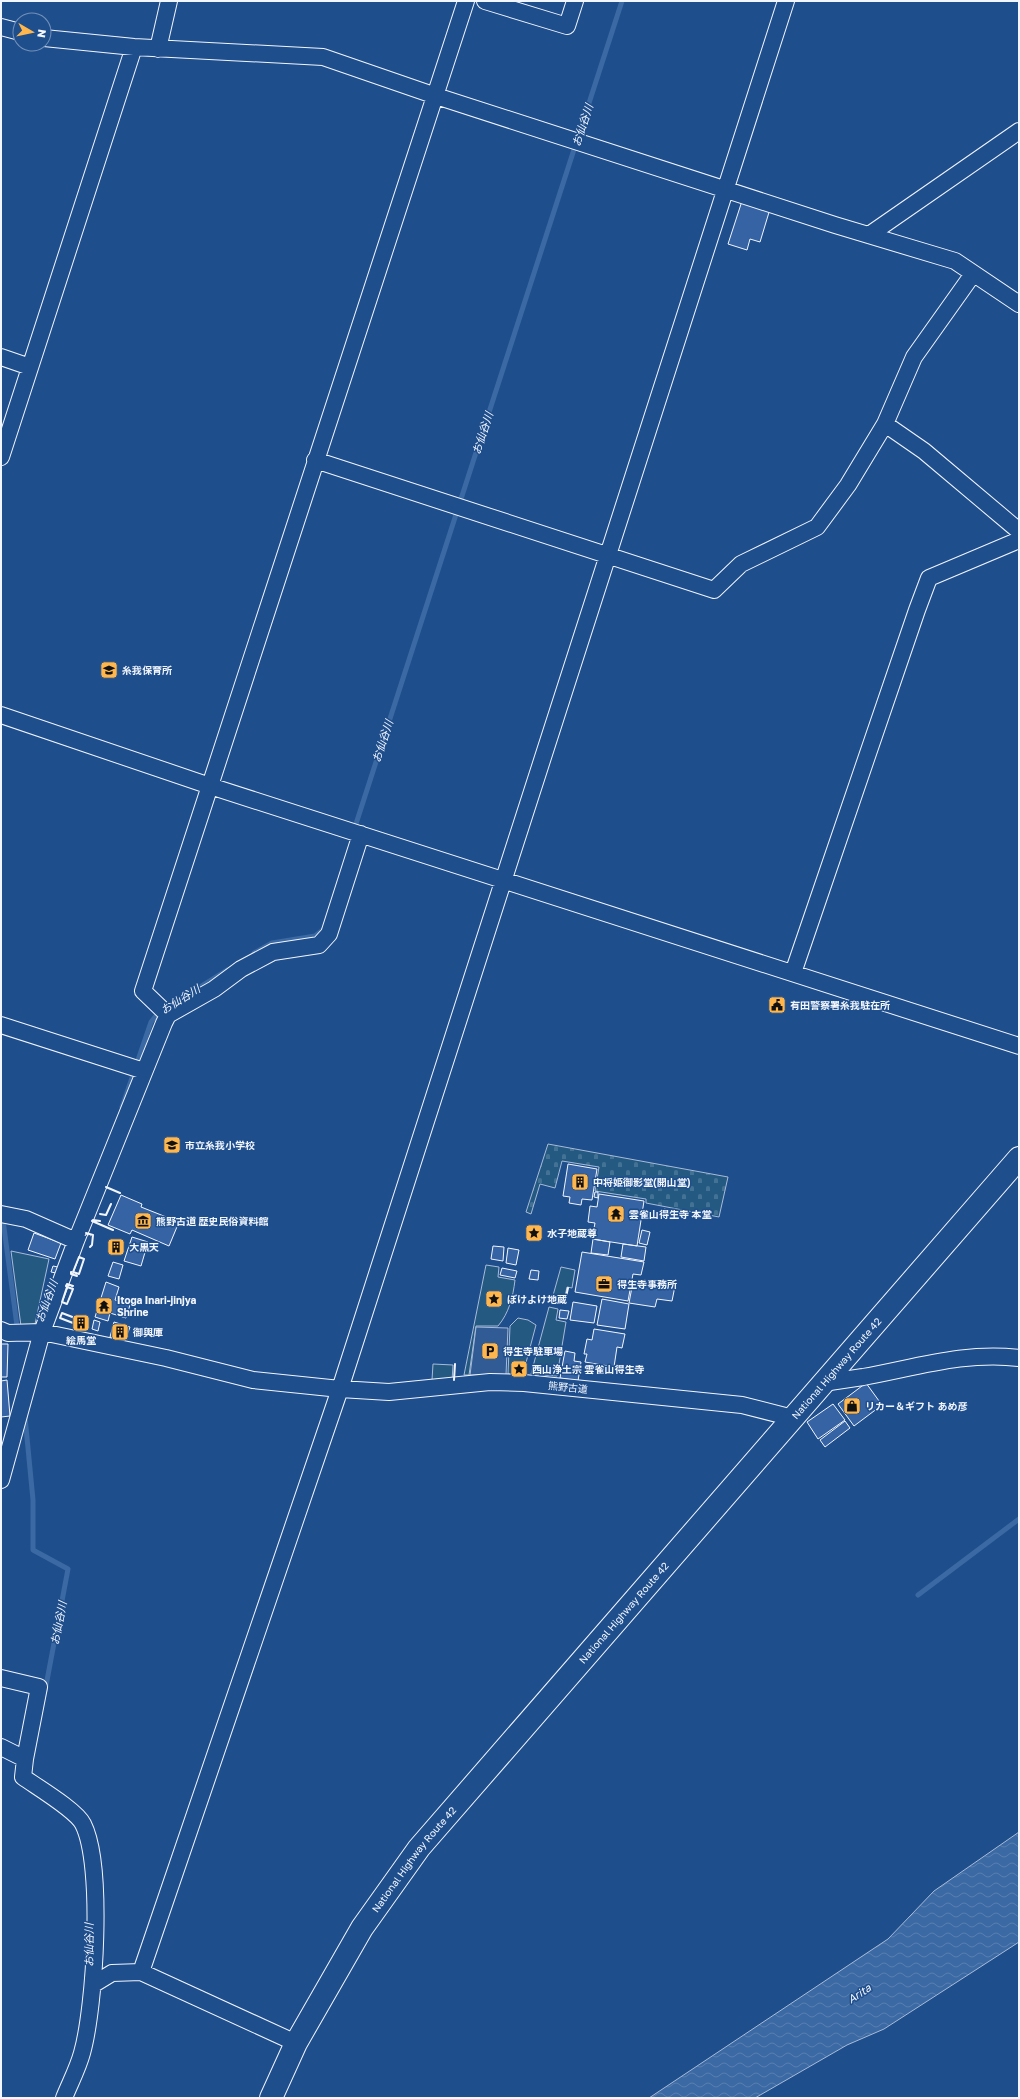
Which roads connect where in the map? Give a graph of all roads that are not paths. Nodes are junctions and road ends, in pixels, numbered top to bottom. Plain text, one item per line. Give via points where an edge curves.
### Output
1 (169, 1) edge
2 (466, 1) edge
3 (485, 1) edge
4 (575, 1) edge
5 (786, 1) edge
6 (1, 27) edge
7 (12, 30) edge
8 (52, 39) edge
9 (134, 48) junction
10 (158, 49) junction
11 (436, 96) junction
12 (1019, 131) edge
13 (725, 189) junction
14 (869, 235) junction
15 (974, 274) junction
16 (1019, 304) edge
17 (1, 357) edge
18 (30, 367) junction
19 (885, 424) junction
20 (1, 456) edge
21 (315, 460) junction
22 (1019, 532) edge
23 (1019, 540) edge
24 (607, 556) junction
25 (1, 715) edge
26 (210, 786) junction
27 (361, 834) junction
28 (503, 879) junction
29 (793, 973) junction
30 (168, 1015) junction
31 (1, 1025) edge
32 (1019, 1046) edge
33 (144, 1071) junction
34 (1019, 1158) edge
35 (1, 1214) edge
36 (76, 1241) junction
37 (1, 1330) edge
38 (42, 1332) junction
39 (1019, 1358) edge
40 (823, 1383) junction
41 (340, 1389) junction
42 (793, 1418) junction
43 (1, 1480) edge
44 (1, 1678) edge
45 (1, 1747) edge
46 (26, 1758) junction
47 (141, 1972) junction
48 (94, 1984) junction
49 (296, 2043) junction
50 (64, 2098) edge
51 (271, 2098) edge

1 - 10 street
2 - 11 street
3 - 4 street via 567,26
5 - 13 street
6 - 7 street
8 - 9 street
9 - 10 street
9 - 18 street
10 - 11 street via 323,57
11 - 13 street
11 - 21 street
12 - 14 street
13 - 14 street
13 - 24 street
14 - 15 street via 955,261
15 - 16 street
15 - 19 street via 914,357
17 - 18 street
18 - 20 street
19 - 22 street via 924,451
19 - 24 street via 848,485 817,527 741,564 714,590
21 - 24 street
21 - 26 street
23 - 29 street via 929,578
24 - 28 street
25 - 26 street
26 - 27 street
26 - 30 street via 143,991
27 - 28 street
27 - 30 street via 329,934 319,945 273,952
28 - 29 street
28 - 41 street
29 - 32 street
30 - 33 street
31 - 33 street
33 - 36 street
34 - 40 highway, National Highway Route 42
35 - 36 street via 26,1219
36 - 38 street
37 - 38 street, 熊野古道 via 8,1333
38 - 41 street, 熊野古道 via 166,1358 253,1380
38 - 43 street
39 - 40 street via 981,1357 924,1363
40 - 42 highway, National Highway Route 42
41 - 42 street, 熊野古道 via 389,1392 490,1382 524,1383 742,1405
41 - 47 street
42 - 49 highway, National Highway Route 42 via 419,1848 362,1928
44 - 46 street via 39,1687
45 - 46 street
46 - 48 street via 23,1777 74,1814 86,1833 91,1853 94,1894
47 - 48 street via 112,1973
47 - 49 street
48 - 50 street via 82,2052
49 - 51 highway, National Highway Route 42

